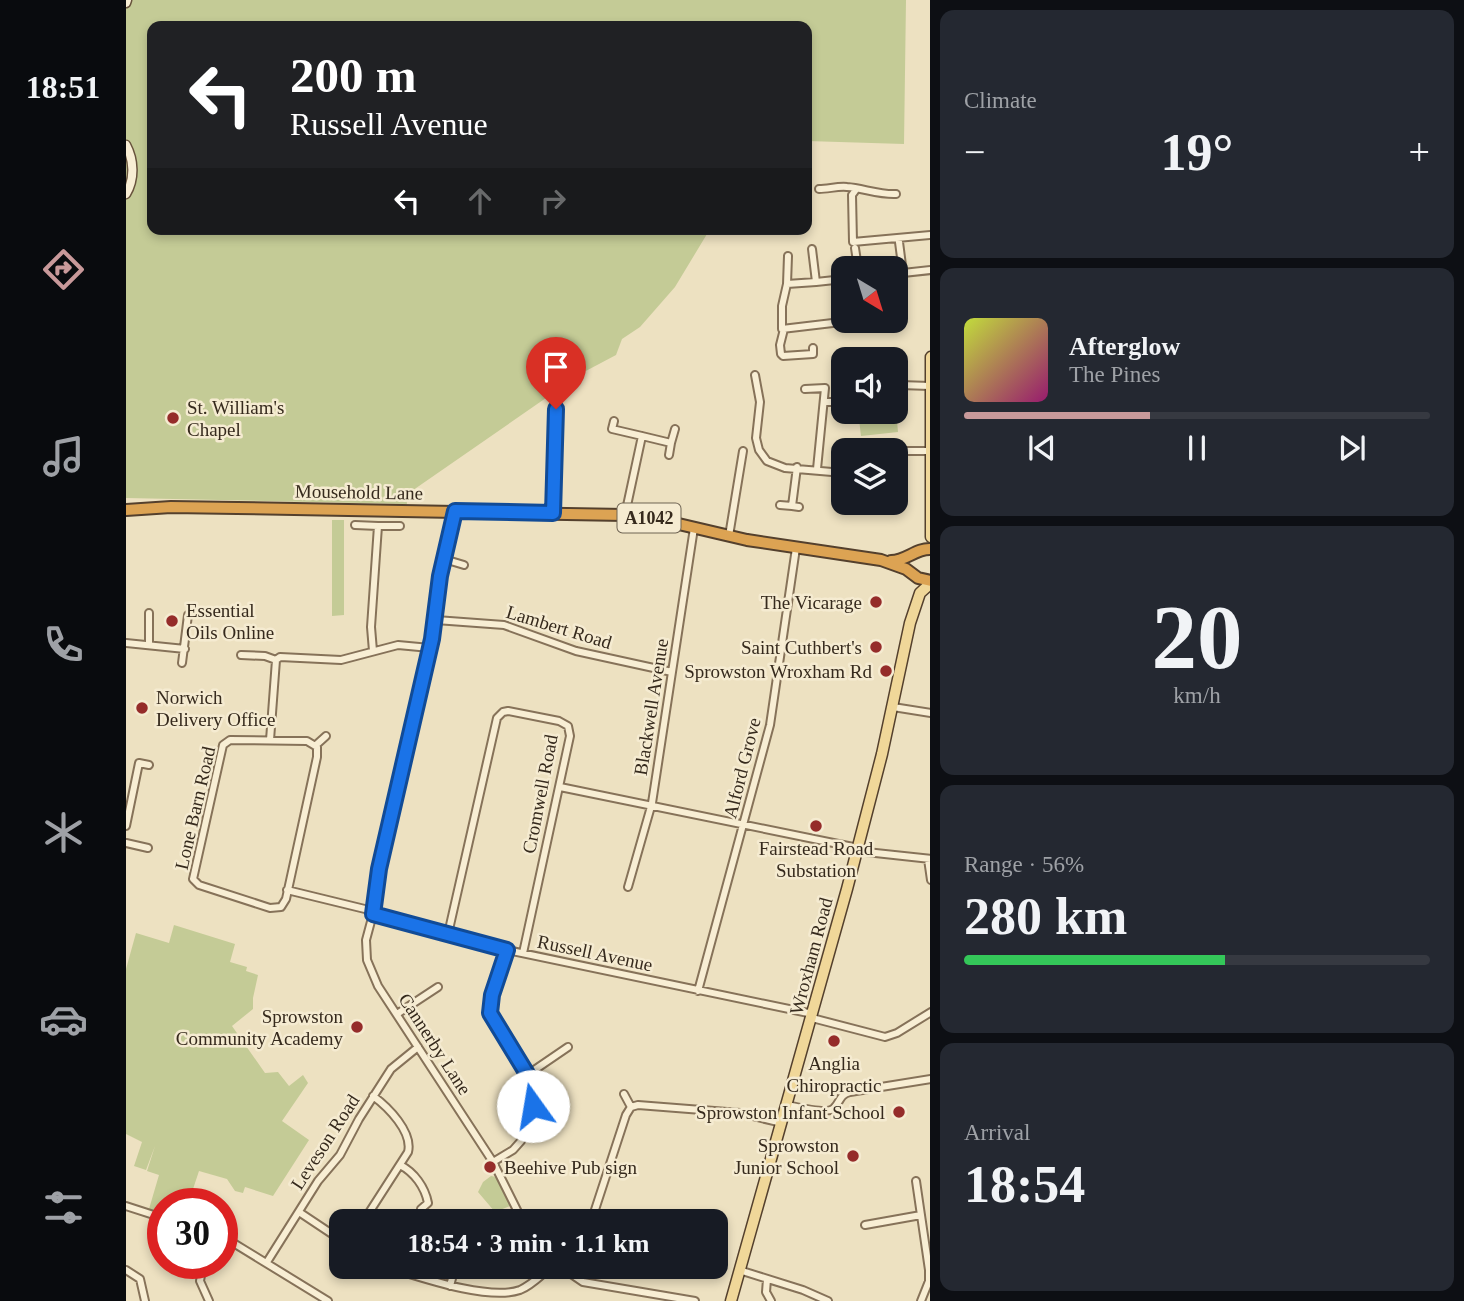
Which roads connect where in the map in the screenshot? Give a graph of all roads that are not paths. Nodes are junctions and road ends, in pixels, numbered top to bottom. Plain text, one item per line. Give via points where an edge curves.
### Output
1 (126, 145) edge
2 (819, 189) dead end
3 (855, 191) junction
4 (126, 194) edge
5 (896, 194) dead end
6 (930, 235) edge
7 (899, 242) dead end
8 (855, 248) dead end
9 (813, 249) dead end
10 (788, 256) dead end
11 (856, 256) edge
12 (899, 256) edge
13 (930, 270) edge
14 (908, 272) edge
15 (831, 280) edge
16 (816, 282) junction
17 (787, 284) junction
18 (831, 323) edge
19 (784, 329) junction
20 (815, 352) dead end
21 (930, 357) edge
22 (755, 375) dead end
23 (908, 385) edge
24 (930, 386) edge
25 (805, 388) dead end
26 (825, 402) junction
27 (831, 402) edge
28 (556, 409) dead end
29 (612, 429) dead end
30 (675, 429) dead end
31 (642, 436) junction
32 (671, 443) junction
33 (743, 451) dead end
34 (908, 451) edge
35 (929, 451) edge
36 (669, 455) dead end
37 (797, 467) junction
38 (817, 469) junction
39 (831, 472) edge
40 (780, 505) dead end
41 (126, 510) edge
42 (455, 511) junction
43 (929, 512) edge
44 (553, 513) junction
45 (625, 515) junction
46 (355, 525) dead end
47 (378, 526) junction
48 (400, 527) dead end
49 (694, 528) junction
50 (729, 536) junction
51 (930, 537) edge
52 (796, 548) junction
53 (930, 549) edge
54 (915, 553) junction
55 (444, 559) junction
56 (881, 560) junction
57 (464, 565) dead end
58 (913, 574) junction
59 (930, 582) edge
60 (149, 613) dead end
61 (187, 615) dead end
62 (912, 618) junction
63 (436, 620) junction
64 (126, 643) edge
65 (149, 644) junction
66 (430, 648) junction
67 (185, 649) junction
68 (373, 651) junction
69 (240, 655) dead end
70 (275, 660) junction
71 (182, 663) dead end
72 (672, 672) junction
73 (893, 707) junction
74 (930, 713) edge
75 (326, 736) dead end
76 (270, 740) junction
77 (316, 745) junction
78 (131, 761) dead end
79 (139, 763) junction
80 (149, 765) dead end
81 (560, 787) junction
82 (652, 806) junction
83 (745, 824) junction
84 (126, 826) edge
85 (126, 843) edge
86 (148, 848) dead end
87 (857, 849) junction
88 (929, 859) edge
89 (930, 880) edge
90 (628, 887) dead end
91 (287, 890) junction
92 (373, 912) junction
93 (448, 934) junction
94 (507, 950) junction
95 (523, 953) junction
96 (438, 987) dead end
97 (698, 991) junction
98 (930, 1012) edge
99 (397, 1014) junction
100 (812, 1016) junction
101 (418, 1047) junction
102 (568, 1047) dead end
103 (527, 1075) junction
104 (930, 1079) edge
105 (624, 1094) dead end
106 (373, 1096) junction
107 (787, 1105) junction
108 (631, 1107) junction
109 (782, 1123) junction
110 (494, 1162) junction
111 (400, 1165) junction
112 (916, 1181) dead end
113 (126, 1206) edge
114 (371, 1209) edge
115 (421, 1209) dead end
116 (517, 1209) edge
117 (596, 1209) edge
118 (147, 1212) edge
119 (299, 1212) junction
120 (921, 1215) junction
121 (865, 1225) dead end
122 (329, 1232) edge
123 (238, 1245) edge
124 (267, 1262) junction
125 (126, 1270) edge
126 (739, 1270) junction
127 (200, 1279) edge
128 (427, 1279) edge
129 (452, 1279) edge
130 (536, 1279) edge
131 (577, 1279) edge
132 (768, 1279) junction
133 (450, 1286) junction
134 (145, 1301) edge
135 (209, 1301) edge
136 (328, 1301) edge
137 (695, 1301) edge
138 (731, 1301) edge
139 (771, 1301) edge
140 (828, 1301) edge
141 (921, 1301) edge

1 - 4 street via 132,177
2 - 3 street via 849,187
3 - 5 street
3 - 6 street via 853,242
7 - 12 street
8 - 11 street
9 - 16 street
10 - 17 street
13 - 14 street
15 - 16 street
16 - 17 street
17 - 19 street via 782,306
18 - 19 street
19 - 20 street via 780,354
21 - 24 main road
22 - 37 street via 760,402 759,450 775,465
23 - 24 street
24 - 35 main road
25 - 26 street via 824,388
26 - 27 street
26 - 38 street
28 - 44 street
29 - 31 street
30 - 32 street
31 - 32 street
31 - 45 street
32 - 36 street
33 - 50 street
34 - 35 street
35 - 43 main road
37 - 38 street
37 - 40 street via 796,506
38 - 39 street
41 - 42 highway, Mousehold Lane / A1042
42 - 44 highway, Mousehold Lane / A1042
42 - 55 street, Cannerby Lane
43 - 51 main road
43 - 54 main road via 926,538
44 - 45 highway, Mousehold Lane / A1042
45 - 49 highway, Mousehold Lane / A1042
46 - 47 street
47 - 48 street
47 - 68 street
49 - 50 highway, Mousehold Lane / A1042
49 - 72 street, Blackwell Avenue
50 - 52 highway, Mousehold Lane / A1042
52 - 56 highway, Mousehold Lane / A1042
52 - 83 street, Alford Grove via 771,725
53 - 54 highway, Mousehold Lane
54 - 56 highway, Mousehold Lane / A1042
54 - 58 highway via 910,563
55 - 57 street
55 - 63 street, Cannerby Lane
56 - 58 highway, Mousehold Lane / A1042
58 - 59 highway, Mousehold Lane
58 - 62 main road, Wroxham Road
59 - 62 main road, Wroxham Road via 920,593
60 - 65 street
61 - 67 street
62 - 73 main road, Wroxham Road
63 - 66 street, Cannerby Lane
63 - 72 street, Lambert Road via 504,625 576,651
64 - 65 street
65 - 67 street
66 - 68 street via 398,645
66 - 92 street, Cannerby Lane
67 - 71 street
68 - 70 street via 341,660
69 - 70 street
70 - 76 street
72 - 82 street, Blackwell Avenue
73 - 74 street
73 - 87 main road, Wroxham Road
75 - 77 street
76 - 77 street, Lone Barn Road
76 - 91 street, Lone Barn Road via 230,740 223,745 193,875 199,885 270,908 282,909
77 - 91 street, Lone Barn Road
78 - 79 street
79 - 80 street
79 - 84 street
81 - 82 street
81 - 93 street, Cromwell Road via 568,726 508,711 499,714
81 - 95 street, Cromwell Road
82 - 83 street
82 - 90 street, Blackwell Avenue
83 - 87 street
83 - 97 street, Alford Grove
85 - 86 street
87 - 88 street
87 - 100 main road, Wroxham Road
88 - 89 street
91 - 92 street
92 - 93 street, Russell Avenue
92 - 99 street, Cannerby Lane via 365,946 367,960
93 - 94 street, Russell Avenue
94 - 95 street, Russell Avenue
94 - 103 street via 490,1013
95 - 97 street, Russell Avenue
96 - 99 street
97 - 100 street, Russell Avenue
98 - 100 street, Russell Avenue via 884,1037
99 - 101 street, Cannerby Lane
100 - 107 main road, Wroxham Road
101 - 106 street, Leveson Road via 394,1065
101 - 110 street, Cannerby Lane
102 - 103 street
103 - 110 street via 535,1098 521,1141
104 - 107 street via 850,1091 827,1112
105 - 108 street
106 - 111 street via 408,1138 408,1152
106 - 119 street, Leveson Road via 340,1155
107 - 109 main road, Wroxham Road
108 - 109 street via 740,1112
108 - 117 street
109 - 126 main road, Wroxham Road
110 - 116 street, Cannerby Lane
111 - 114 street
111 - 115 street via 413,1173 430,1203
112 - 120 street
113 - 118 street
119 - 122 street
119 - 124 street, Leveson Road
120 - 121 street
120 - 141 street via 929,1281
123 - 124 street
124 - 136 street
125 - 134 street via 139,1279
126 - 132 street
126 - 138 main road, Wroxham Road
127 - 135 street
128 - 133 street
129 - 133 street
130 - 133 street via 511,1293
131 - 137 street
132 - 139 street via 766,1292
132 - 140 street

